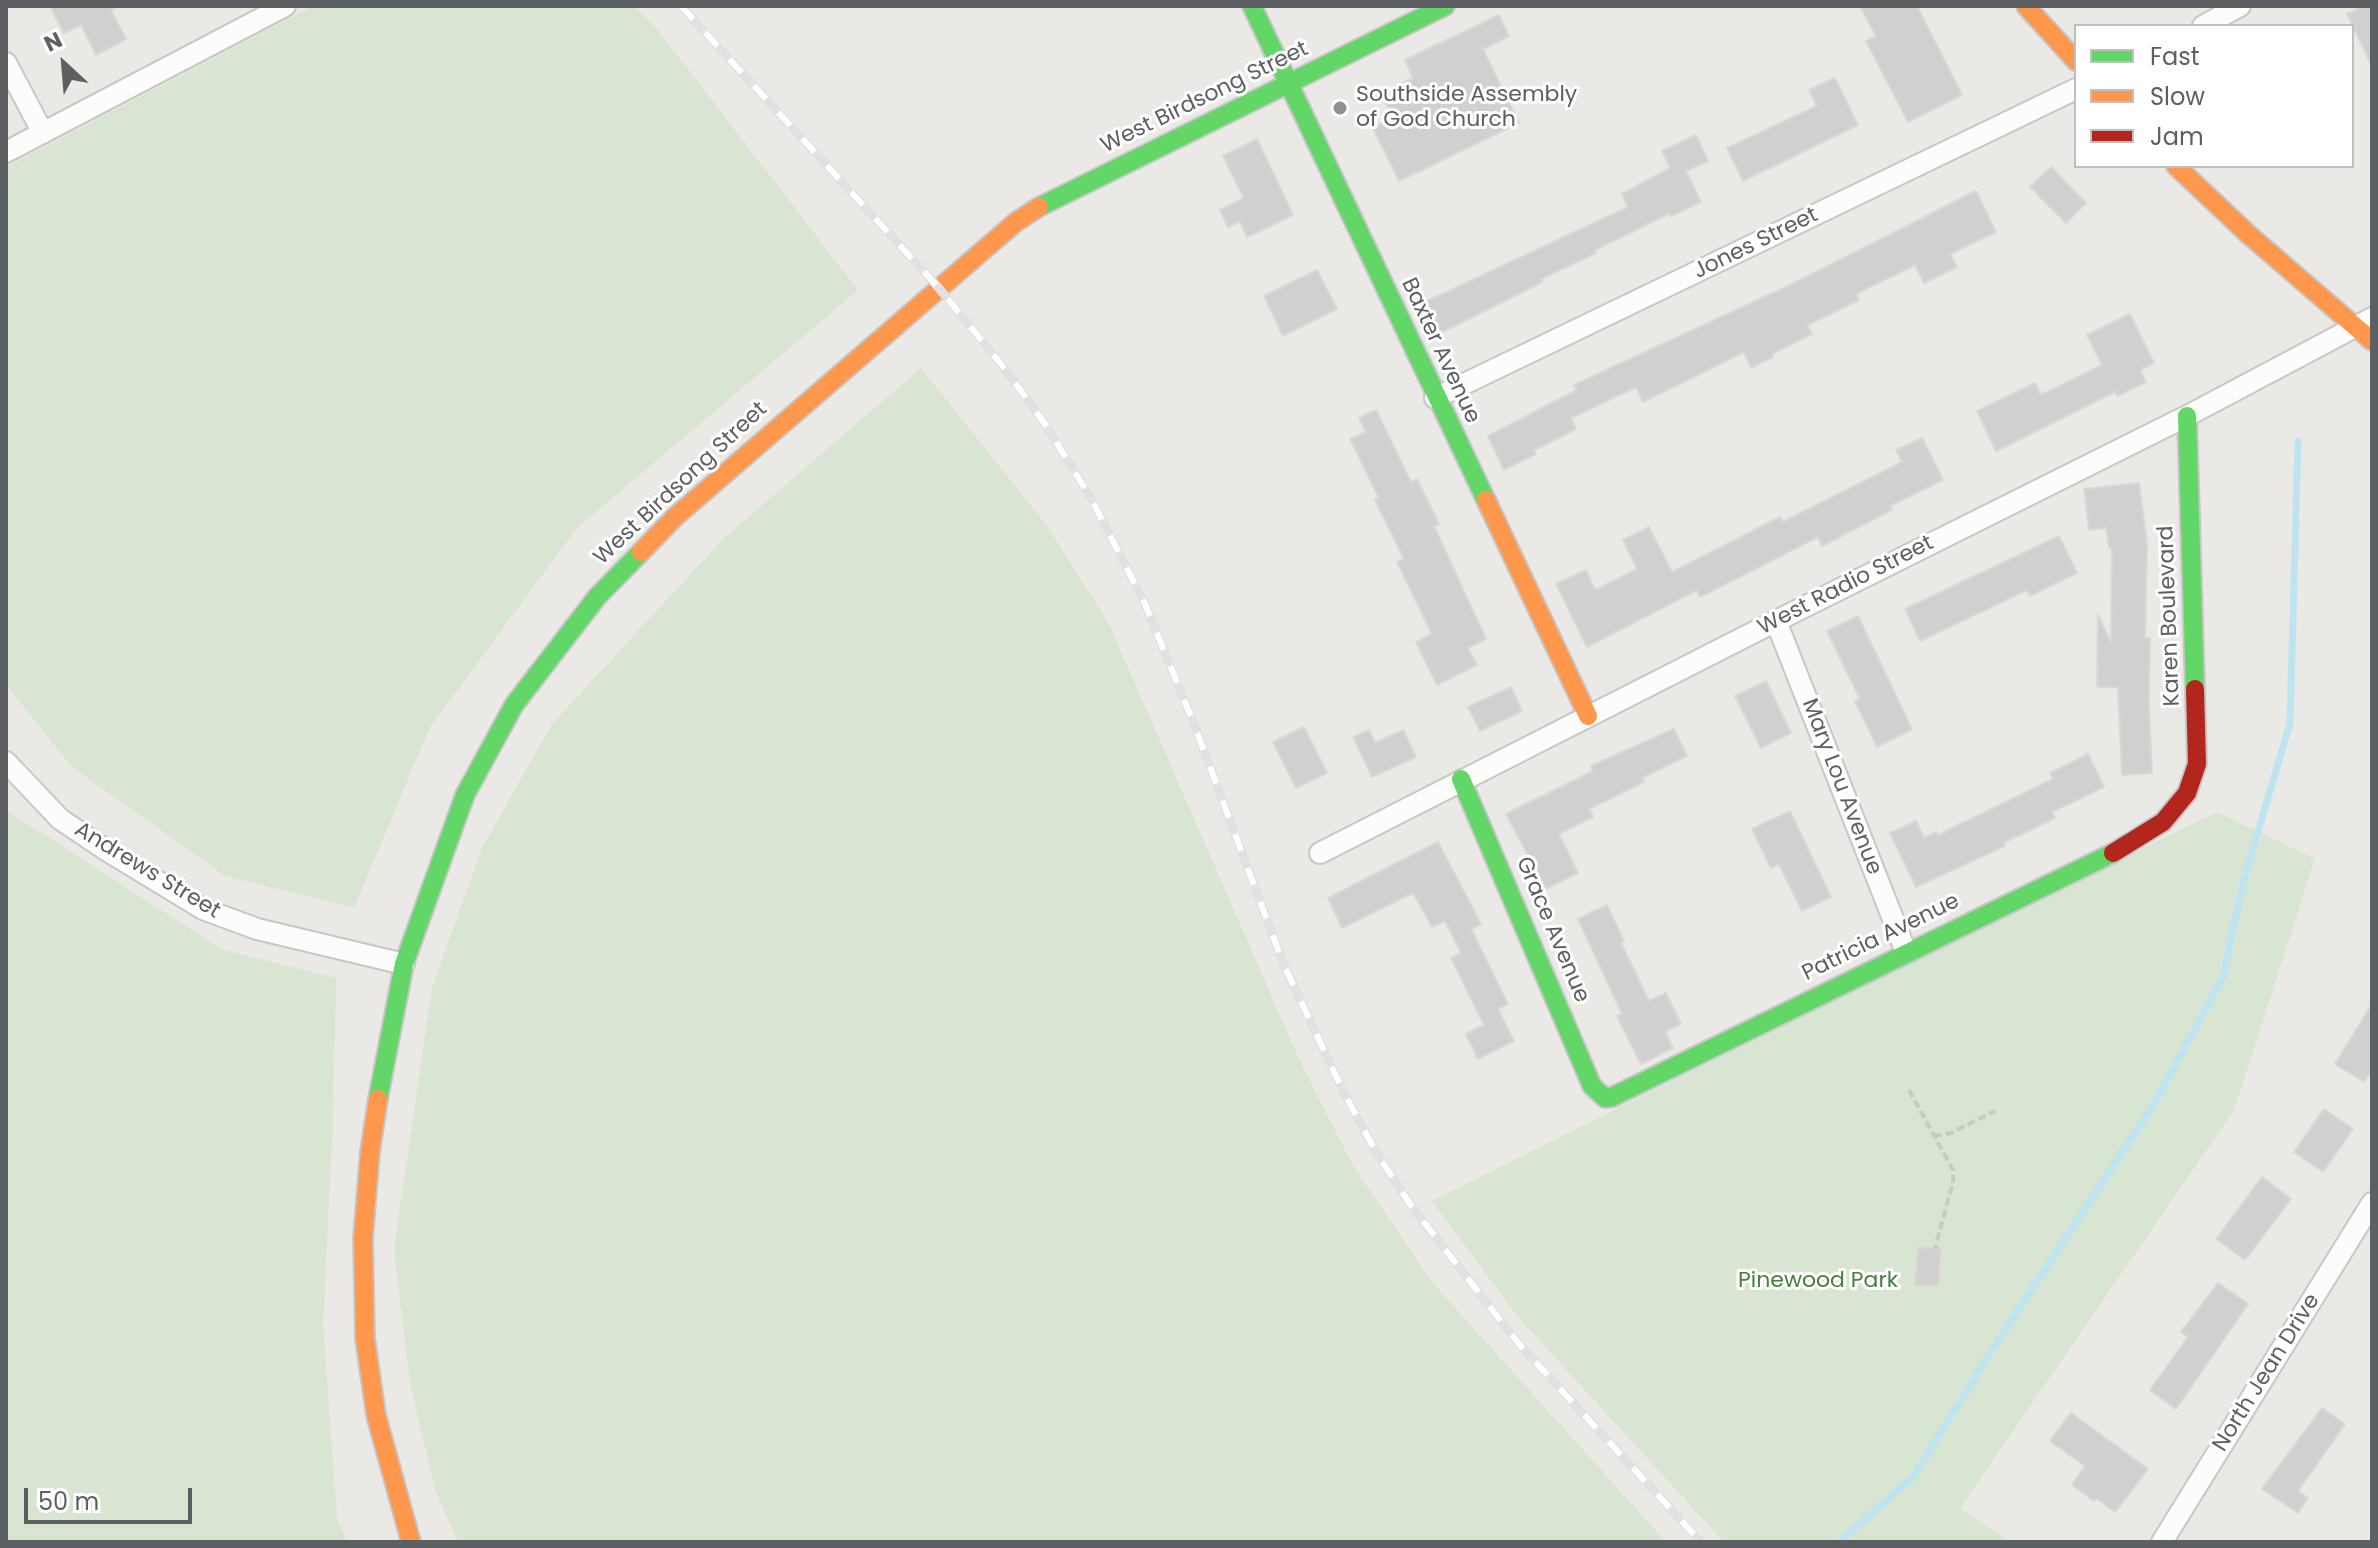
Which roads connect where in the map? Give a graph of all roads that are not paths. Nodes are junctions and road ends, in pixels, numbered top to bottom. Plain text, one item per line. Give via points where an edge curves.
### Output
1 (285, 6) edge
2 (1252, 6) edge
3 (1445, 6) edge
4 (2026, 6) edge
5 (2240, 6) edge
6 (2207, 24) edge
7 (2074, 59) edge
8 (6, 63) edge
9 (1289, 84) junction
10 (2074, 90) edge
11 (43, 133) junction
12 (6, 152) edge
13 (2178, 168) edge
14 (2363, 323) edge
15 (2372, 341) edge
16 (1435, 398) junction
17 (2187, 416) junction
18 (1776, 621) junction
19 (1588, 716) junction
20 (6, 762) edge
21 (1461, 779) junction
22 (2175, 809) joint
23 (1320, 853) dead end
24 (1906, 952) junction
25 (404, 964) junction
26 (1601, 1097) joint
27 (2372, 1203) edge
28 (411, 1542) edge
29 (2162, 1542) edge

1 - 11 street
2 - 9 street, Baxter Avenue
3 - 9 street, West Birdsong Street
4 - 7 street
5 - 6 street
8 - 11 street
9 - 16 street, Baxter Avenue
9 - 25 street, West Birdsong Street via 1026,214 642,548 514,705 465,795
10 - 16 street, Jones Street
11 - 12 street
13 - 14 street via 2248,234
14 - 15 street
14 - 17 street, West Radio Street
16 - 19 street, Baxter Avenue
17 - 18 street, West Radio Street
17 - 22 street, Karen Boulevard via 2198,756 2190,787
18 - 19 street, West Radio Street
18 - 24 street, Mary Lou Avenue
19 - 21 street, West Radio Street
20 - 25 street, Andrews Street via 60,819 203,909 257,929
21 - 23 street, West Radio Street
21 - 26 street, Grace Avenue
22 - 24 street, Patricia Avenue via 2155,828 2111,854
24 - 26 street, Patricia Avenue via 1616,1095
25 - 28 street, West Birdsong Street via 370,1152 362,1282 376,1415
27 - 29 street, North Jean Drive

